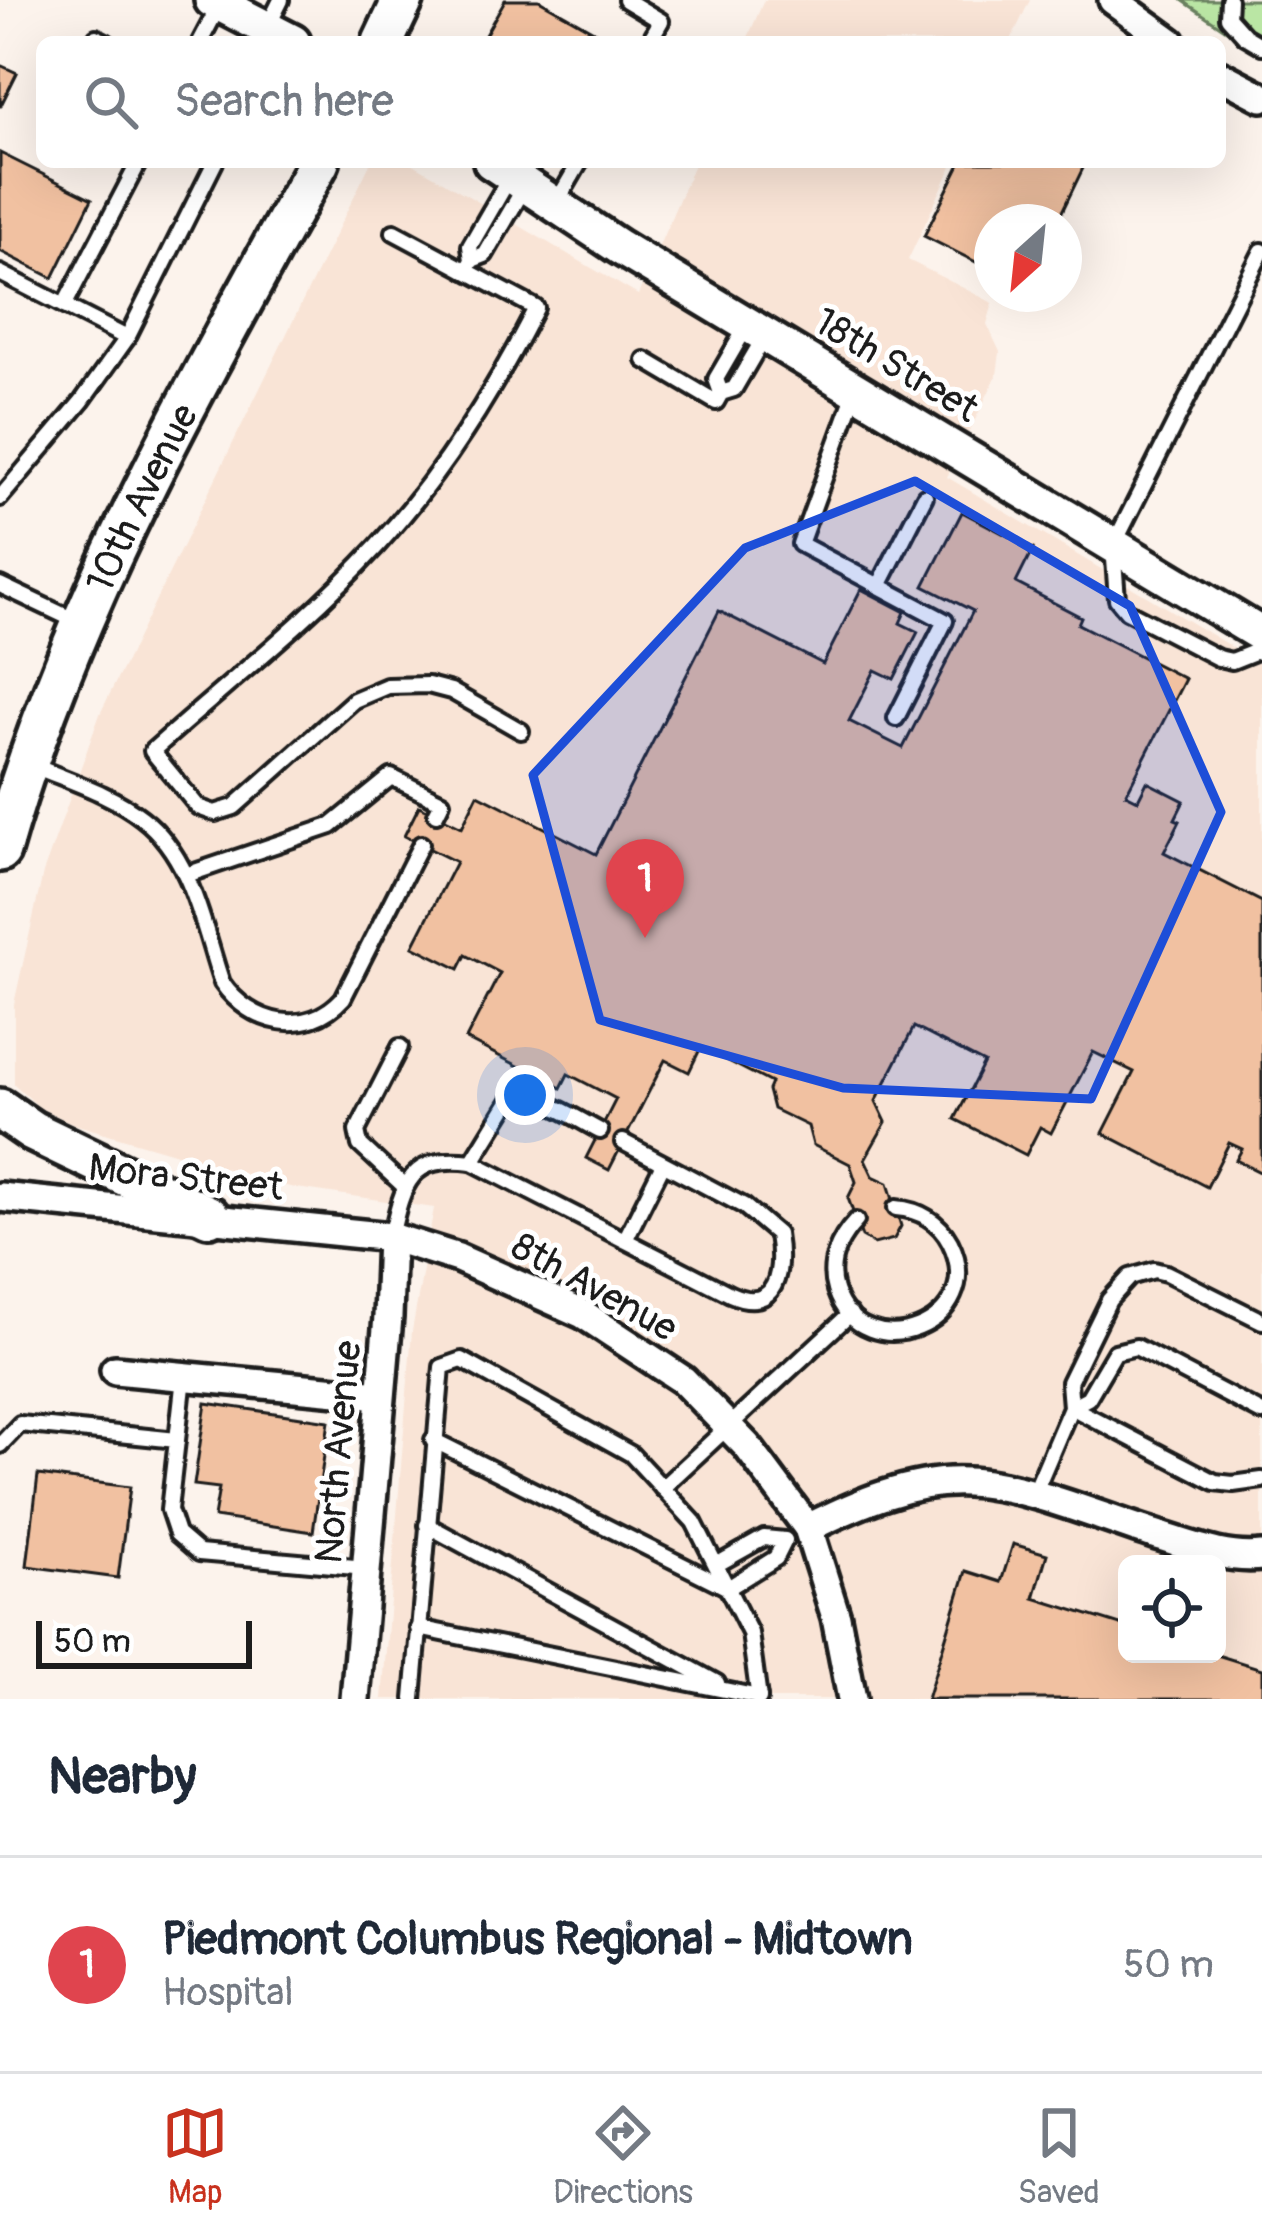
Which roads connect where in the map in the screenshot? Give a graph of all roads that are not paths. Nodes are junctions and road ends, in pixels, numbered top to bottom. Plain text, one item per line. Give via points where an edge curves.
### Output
1 (403, 0) edge
2 (626, 0) edge
3 (1113, 0) edge
4 (1229, 0) edge
5 (216, 2) edge
6 (280, 23) edge
7 (202, 36) edge
8 (385, 36) edge
9 (652, 36) edge
10 (1163, 36) edge
11 (1262, 46) edge
12 (1226, 78) edge
13 (1262, 97) edge
14 (136, 168) edge
15 (212, 168) edge
16 (316, 168) edge
17 (577, 168) edge
18 (509, 174) edge
19 (555, 205) junction
20 (394, 232) dead end
21 (1262, 251) edge
22 (469, 266) junction
23 (0, 273) edge
24 (64, 306) junction
25 (757, 329) junction
26 (127, 338) junction
27 (645, 360) dead end
28 (857, 388) junction
29 (925, 496) dead end
30 (0, 498) edge
31 (1113, 546) junction
32 (0, 585) edge
33 (879, 586) junction
34 (81, 623) junction
35 (1262, 635) edge
36 (1262, 649) edge
37 (896, 718) dead end
38 (521, 731) dead end
39 (26, 763) junction
40 (436, 814) dead end
41 (421, 844) dead end
42 (0, 851) edge
43 (187, 875) junction
44 (400, 1047) dead end
45 (0, 1109) edge
46 (600, 1131) dead end
47 (622, 1142) dead end
48 (472, 1162) junction
49 (663, 1164) junction
50 (403, 1185) junction
51 (0, 1197) edge
52 (896, 1208) dead end
53 (209, 1216) junction
54 (856, 1222) dead end
55 (391, 1238) junction
56 (625, 1240) junction
57 (458, 1258) joint
58 (850, 1315) junction
59 (1262, 1321) edge
60 (115, 1370) dead end
61 (184, 1377) junction
62 (380, 1395) junction
63 (1071, 1407) junction
64 (1262, 1413) edge
65 (729, 1427) junction
66 (177, 1439) junction
67 (433, 1439) junction
68 (0, 1445) edge
69 (1262, 1480) edge
70 (662, 1488) junction
71 (1033, 1496) junction
72 (427, 1526) junction
73 (796, 1534) junction
74 (1262, 1556) edge
75 (716, 1565) junction
76 (366, 1568) junction
77 (728, 1588) junction
78 (418, 1628) junction
79 (731, 1691) junction
80 (759, 1698) edge
81 (355, 1699) edge
82 (413, 1699) edge
83 (852, 1699) edge

1 - 8 main road
2 - 9 lane via 661,21
3 - 10 street
4 - 11 lane via 1228,17
5 - 6 street
5 - 7 lane
12 - 13 street
14 - 24 lane
15 - 26 lane
16 - 34 main road, 10th Avenue via 172,428
17 - 19 lane
18 - 19 street, 18th Street
18 - 22 lane via 485,255
19 - 25 street, 18th Street
20 - 22 lane
21 - 31 lane
22 - 38 lane via 536,308 494,390 378,545 152,752 198,807 215,813 234,807 355,700 387,686 451,692
23 - 24 lane
24 - 26 lane
25 - 27 lane via 734,389 716,402
25 - 28 street, 18th Street
26 - 30 lane
28 - 31 street, 18th Street
28 - 33 lane via 800,544
29 - 33 lane
31 - 35 street, 18th Street
31 - 36 lane via 1117,599 1127,611 1218,658 1249,658
32 - 34 lane
33 - 37 lane via 945,621
34 - 39 main road, 10th Avenue
39 - 42 main road, 10th Avenue
39 - 43 lane via 145,820
40 - 43 lane via 442,802 392,777 332,826
41 - 43 lane via 343,998 303,1023 269,1020 233,998
44 - 50 lane via 357,1131 360,1145
45 - 53 main road
46 - 48 lane via 544,1102 510,1100
47 - 49 lane
48 - 50 lane via 445,1158
48 - 56 lane
49 - 56 lane
49 - 56 lane via 744,1205 777,1234 782,1260 775,1281 748,1302
50 - 55 lane
51 - 53 street, Mora Street
52 - 58 lane via 945,1233 958,1263 953,1295 934,1321 904,1333 874,1330
53 - 55 street, Mora Street
54 - 58 lane via 833,1261 835,1290
55 - 57 street, Mora Street
55 - 62 street, North Avenue
57 - 65 street, 8th Avenue via 551,1298 645,1352
58 - 65 lane
59 - 63 lane via 1154,1270 1130,1277 1069,1382
60 - 61 street
61 - 62 street
61 - 66 lane
62 - 76 street, North Avenue
63 - 64 lane via 1088,1398 1115,1352 1136,1347
63 - 69 lane via 1215,1482
63 - 71 lane
65 - 70 lane
65 - 73 street, 8th Avenue
66 - 68 lane via 20,1424
66 - 76 lane via 170,1510 177,1534 199,1553
67 - 70 lane via 442,1367 462,1360 631,1454
67 - 72 lane
67 - 77 lane
70 - 75 lane via 694,1522
71 - 73 street via 967,1481 926,1487 854,1504
71 - 74 street via 1210,1553
72 - 78 lane
72 - 79 lane
73 - 75 lane via 764,1538
73 - 77 lane via 776,1558
73 - 83 street, 8th Avenue via 836,1617
75 - 77 lane
76 - 81 street, North Avenue
77 - 80 lane via 750,1633
78 - 79 lane
78 - 82 lane
79 - 80 lane

